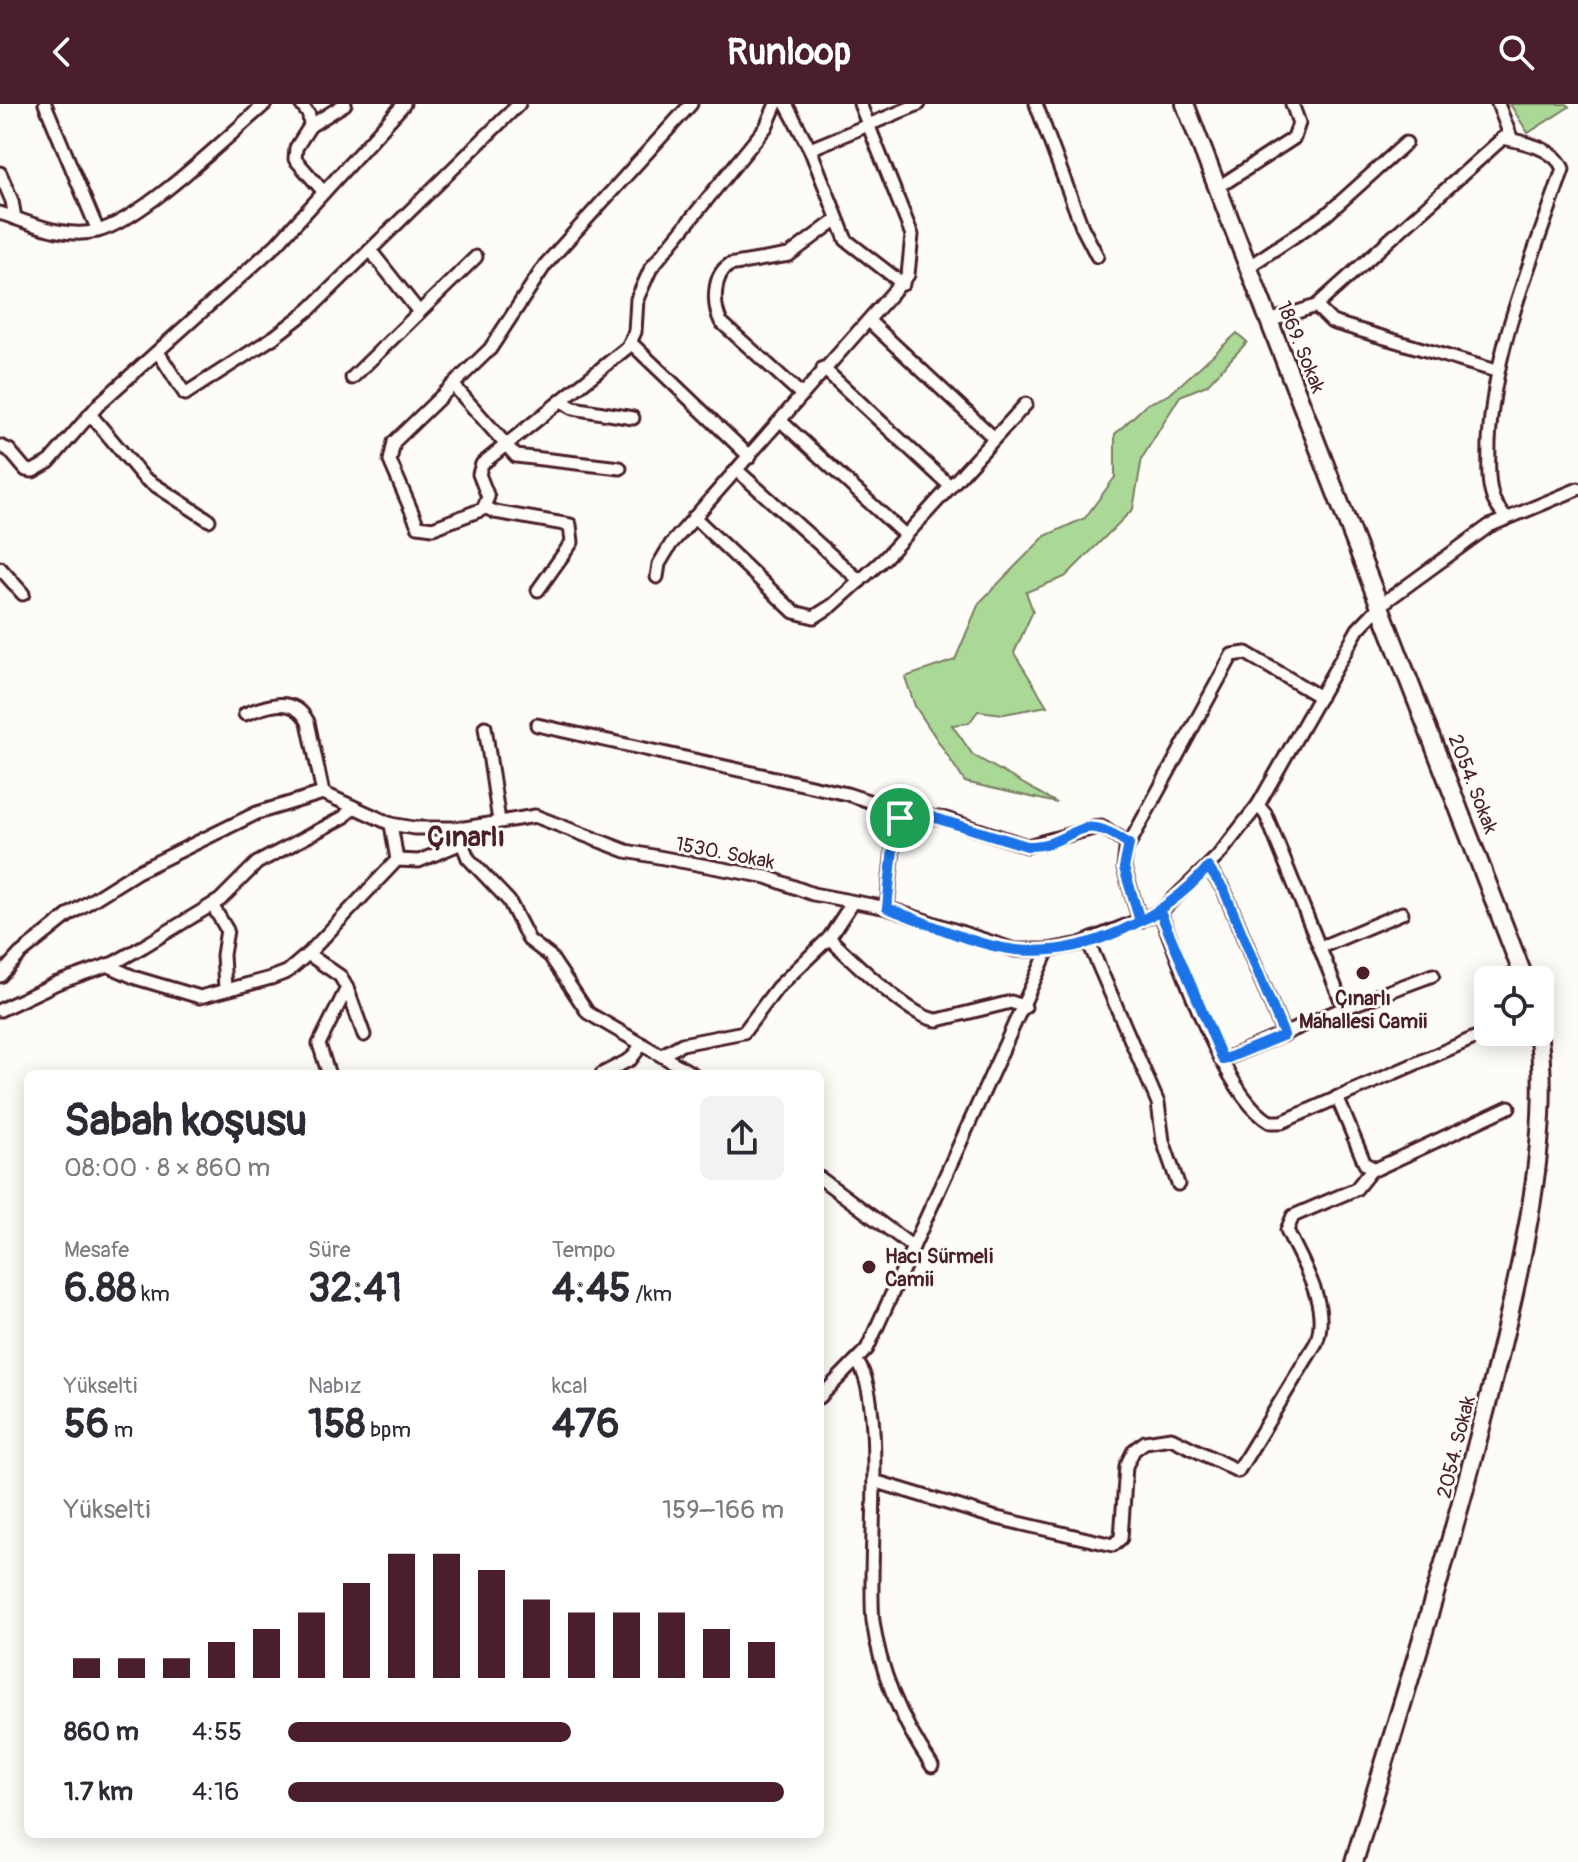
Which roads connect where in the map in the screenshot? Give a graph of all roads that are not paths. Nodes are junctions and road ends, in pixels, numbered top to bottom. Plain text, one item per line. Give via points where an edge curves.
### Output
1 (45, 104) edge
2 (265, 104) edge
3 (301, 104) edge
4 (345, 104) edge
5 (404, 104) edge
6 (519, 104) edge
7 (691, 104) edge
8 (776, 104) edge
9 (786, 104) edge
10 (860, 104) edge
11 (919, 104) edge
12 (1036, 104) edge
13 (1185, 104) edge
14 (1292, 104) edge
15 (1498, 104) edge
16 (870, 125) junction
17 (310, 126) junction
18 (1512, 140) junction
19 (1406, 143) dead end
20 (810, 149) junction
21 (0, 173) edge
22 (1217, 188) junction
23 (322, 190) junction
24 (0, 213) edge
25 (15, 218) junction
26 (836, 220) junction
27 (98, 231) junction
28 (370, 250) junction
29 (1097, 256) dead end
30 (476, 257) dead end
31 (1248, 267) junction
32 (903, 284) junction
33 (1316, 306) junction
34 (419, 312) junction
35 (869, 321) junction
36 (1269, 321) junction
37 (631, 343) junction
38 (158, 352) junction
39 (823, 368) junction
40 (1496, 371) junction
41 (352, 378) dead end
42 (454, 386) junction
43 (802, 395) junction
44 (562, 401) junction
45 (1026, 404) dead end
46 (90, 414) junction
47 (633, 418) dead end
48 (782, 422) junction
49 (993, 437) junction
50 (505, 445) junction
51 (0, 446) edge
52 (750, 457) junction
53 (620, 468) dead end
54 (738, 471) junction
55 (950, 486) junction
56 (1578, 489) edge
57 (485, 507) junction
58 (694, 517) junction
59 (1506, 519) junction
60 (209, 520) dead end
61 (905, 535) junction
62 (0, 568) edge
63 (657, 577) dead end
64 (860, 581) junction
65 (538, 590) dead end
66 (23, 594) dead end
67 (1382, 604) junction
68 (1320, 697) junction
69 (245, 714) dead end
70 (537, 725) dead end
71 (485, 727) dead end
72 (323, 793) junction
73 (1258, 805) junction
74 (353, 807) junction
75 (900, 818) junction
76 (499, 821) junction
77 (391, 824) junction
78 (456, 828) junction
79 (462, 843) junction
80 (1129, 844) junction
81 (397, 860) junction
82 (1208, 867) junction
83 (852, 903) junction
84 (212, 905) junction
85 (887, 908) junction
86 (1160, 912) junction
87 (1402, 913) dead end
88 (1140, 921) junction
89 (829, 938) junction
90 (1088, 941) junction
91 (1321, 947) junction
92 (1048, 950) junction
93 (308, 954) junction
94 (107, 965) junction
95 (1520, 966) edge
96 (1433, 975) dead end
97 (0, 976) edge
98 (225, 988) junction
99 (347, 988) junction
100 (1025, 1007) junction
101 (1344, 1008) junction
102 (0, 1010) edge
103 (364, 1035) dead end
104 (1284, 1035) junction
105 (1474, 1038) edge
106 (642, 1044) junction
107 (1539, 1046) edge
108 (662, 1055) junction
109 (1223, 1060) junction
110 (327, 1070) edge
111 (610, 1070) edge
112 (686, 1070) edge
113 (1337, 1097) junction
114 (1509, 1107) dead end
115 (1372, 1169) junction
116 (824, 1181) edge
117 (1178, 1184) dead end
118 (913, 1247) junction
119 (857, 1362) junction
120 (824, 1393) edge
121 (874, 1481) junction
122 (932, 1766) dead end
123 (1354, 1862) edge

1 - 27 street
2 - 27 street via 169,187
3 - 17 street
4 - 17 street
5 - 23 street
6 - 28 street
7 - 42 street via 568,237 490,349
8 - 37 street via 751,146 651,268 637,299
9 - 20 street
10 - 16 street
11 - 16 street
12 - 29 street
13 - 22 main road, 1869. Sokak
14 - 22 street via 1299,123 1294,138
15 - 18 street
16 - 20 street
16 - 32 street via 912,235 912,262
17 - 23 street via 295,159
18 - 33 street via 1503,138
18 - 40 street via 1559,160 1563,169
19 - 31 street via 1326,215
20 - 26 street
21 - 25 street
22 - 31 main road, 1869. Sokak
23 - 38 street via 277,244
24 - 25 street
25 - 27 street via 64,232
26 - 32 street via 857,251
26 - 43 street via 789,255 729,265 718,278 721,322
28 - 34 street
28 - 38 street via 287,328 185,394
30 - 34 street
31 - 36 main road, 1869. Sokak
32 - 35 street
33 - 36 street
33 - 40 street via 1332,322
34 - 41 street
35 - 39 street
35 - 49 street
36 - 67 main road, 1869. Sokak
37 - 44 street
37 - 52 street
38 - 46 street
39 - 43 street
39 - 55 street
40 - 59 street via 1489,467 1493,499
42 - 50 street
42 - 57 street via 394,442 390,461 412,520 421,528
43 - 48 street
44 - 47 street via 573,408
44 - 50 street
45 - 49 street
46 - 51 street via 49,462 33,471 22,468
46 - 60 street via 144,478
48 - 52 street
48 - 61 street
49 - 55 street
50 - 53 street via 520,457
50 - 57 street via 480,467 488,497
52 - 54 street
54 - 58 street
54 - 64 street
55 - 61 street
56 - 59 street, 1530. Sokak
57 - 65 street via 570,525 572,542
58 - 63 street via 664,553
58 - 64 street via 801,616 818,615
59 - 67 street, 1530. Sokak
61 - 64 street
62 - 66 street
67 - 68 street, 1530. Sokak via 1358,629
67 - 95 main road, 2054. Sokak
68 - 73 street, 1530. Sokak
68 - 80 street via 1246,653 1232,655
69 - 72 street via 277,704 302,712
70 - 75 street via 847,794 887,807
71 - 76 street
72 - 74 street, 1530. Sokak
72 - 97 street via 246,818 137,872 70,914
73 - 82 street, 1530. Sokak
73 - 91 street
74 - 77 street, 1530. Sokak
74 - 84 street via 344,817 257,863
75 - 80 street via 922,814 1027,846 1101,826
75 - 85 street
76 - 78 street, 1530. Sokak
76 - 83 street, 1530. Sokak via 535,816 626,851 767,877
77 - 78 street, 1530. Sokak
77 - 81 street
78 - 79 street
79 - 81 street via 419,861
79 - 106 street via 468,858 509,901 529,940 550,956 588,1013
80 - 88 street via 1124,868
81 - 93 street
82 - 86 street, 1530. Sokak
82 - 104 street via 1224,890
83 - 85 street, 1530. Sokak
83 - 89 street
84 - 94 street
84 - 98 street via 227,930
85 - 92 street, 1530. Sokak via 1015,950
86 - 88 street, 1530. Sokak
86 - 109 street
87 - 91 street
88 - 90 street, 1530. Sokak
89 - 100 street via 926,1019 1011,1002
89 - 108 street via 777,988 744,1032 682,1044
90 - 92 street, 1530. Sokak
90 - 117 street via 1158,1103 1163,1141
91 - 101 street
92 - 100 street
93 - 98 street via 287,972
93 - 99 street via 340,976
94 - 98 street via 200,997
94 - 102 street
96 - 101 street
99 - 103 street
99 - 110 street via 319,1044
100 - 118 street
101 - 104 street
104 - 109 street
105 - 113 street
106 - 108 street
106 - 111 street via 631,1059
107 - 123 main road, 2054. Sokak via 1542,1100 1524,1247 1509,1317 1456,1529
108 - 112 street
109 - 113 street via 1240,1093 1270,1122 1282,1122
113 - 115 street via 1363,1160
114 - 115 street
115 - 121 street via 1360,1187 1288,1222 1320,1306 1321,1328 1238,1471 1171,1438 1145,1442 1126,1466 1121,1538 1113,1545
116 - 118 street
118 - 119 street via 883,1321
119 - 120 street
119 - 121 street via 868,1382
121 - 122 street via 872,1601 877,1641 902,1715

